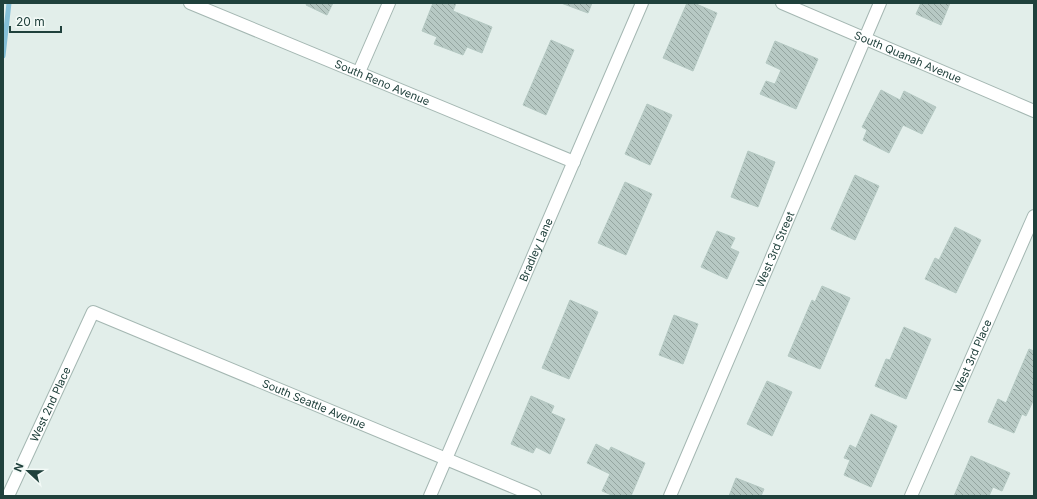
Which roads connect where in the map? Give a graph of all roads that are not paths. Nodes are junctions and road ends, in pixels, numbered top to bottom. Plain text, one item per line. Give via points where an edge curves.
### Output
1 (190, 3) edge
2 (389, 3) edge
3 (642, 3) edge
4 (782, 3) edge
5 (880, 3) edge
6 (865, 39) junction
7 (359, 72) junction
8 (1034, 111) edge
9 (574, 162) junction
10 (1034, 216) edge
11 (93, 312) joint
12 (447, 458) junction
13 (8, 496) edge
14 (430, 496) edge
15 (535, 496) edge
16 (670, 496) edge
17 (911, 496) edge

1 - 7 street, South Reno Avenue
2 - 7 street
3 - 9 street, Bradley Lane
4 - 6 street, South Quanah Avenue
5 - 6 street, West 3rd Street
6 - 8 street, South Quanah Avenue
6 - 16 street, West 3rd Street
7 - 9 street, South Reno Avenue
9 - 12 street, Bradley Lane
10 - 17 street, West 3rd Place
11 - 12 street, South Seattle Avenue
11 - 13 street, West 2nd Place
12 - 14 street, Bradley Lane
12 - 15 street, South Seattle Avenue

